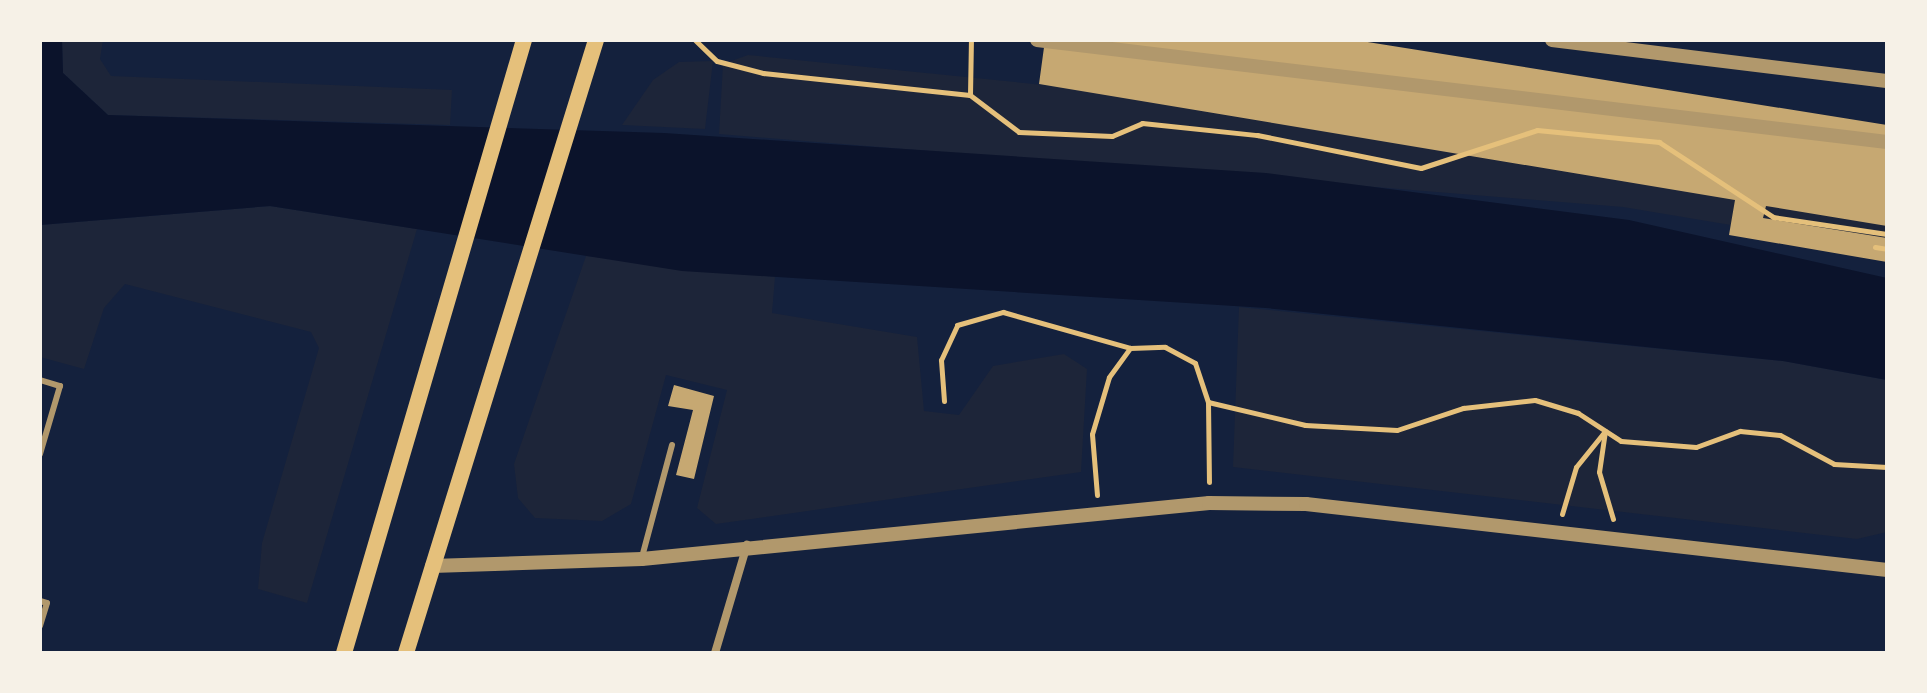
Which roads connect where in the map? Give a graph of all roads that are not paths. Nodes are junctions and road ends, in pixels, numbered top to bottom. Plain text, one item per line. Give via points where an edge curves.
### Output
1 (524, 40) edge
2 (596, 40) edge
3 (1037, 40) edge
4 (1552, 40) edge
5 (1887, 81) edge
6 (1887, 142) edge
7 (40, 380) edge
8 (672, 445) dead end
9 (40, 454) edge
10 (747, 545) junction
11 (642, 559) junction
12 (432, 566) junction
13 (1887, 570) edge
14 (40, 601) edge
15 (40, 626) edge
16 (344, 653) edge
17 (406, 653) edge
18 (715, 653) edge

1 - 16 main road
2 - 12 main road
3 - 6 street
4 - 5 street
7 - 9 lane via 60,386
8 - 11 lane
10 - 11 street
10 - 13 street via 1209,503 1306,504
10 - 18 street
11 - 12 street
12 - 17 main road
14 - 15 lane via 47,603

